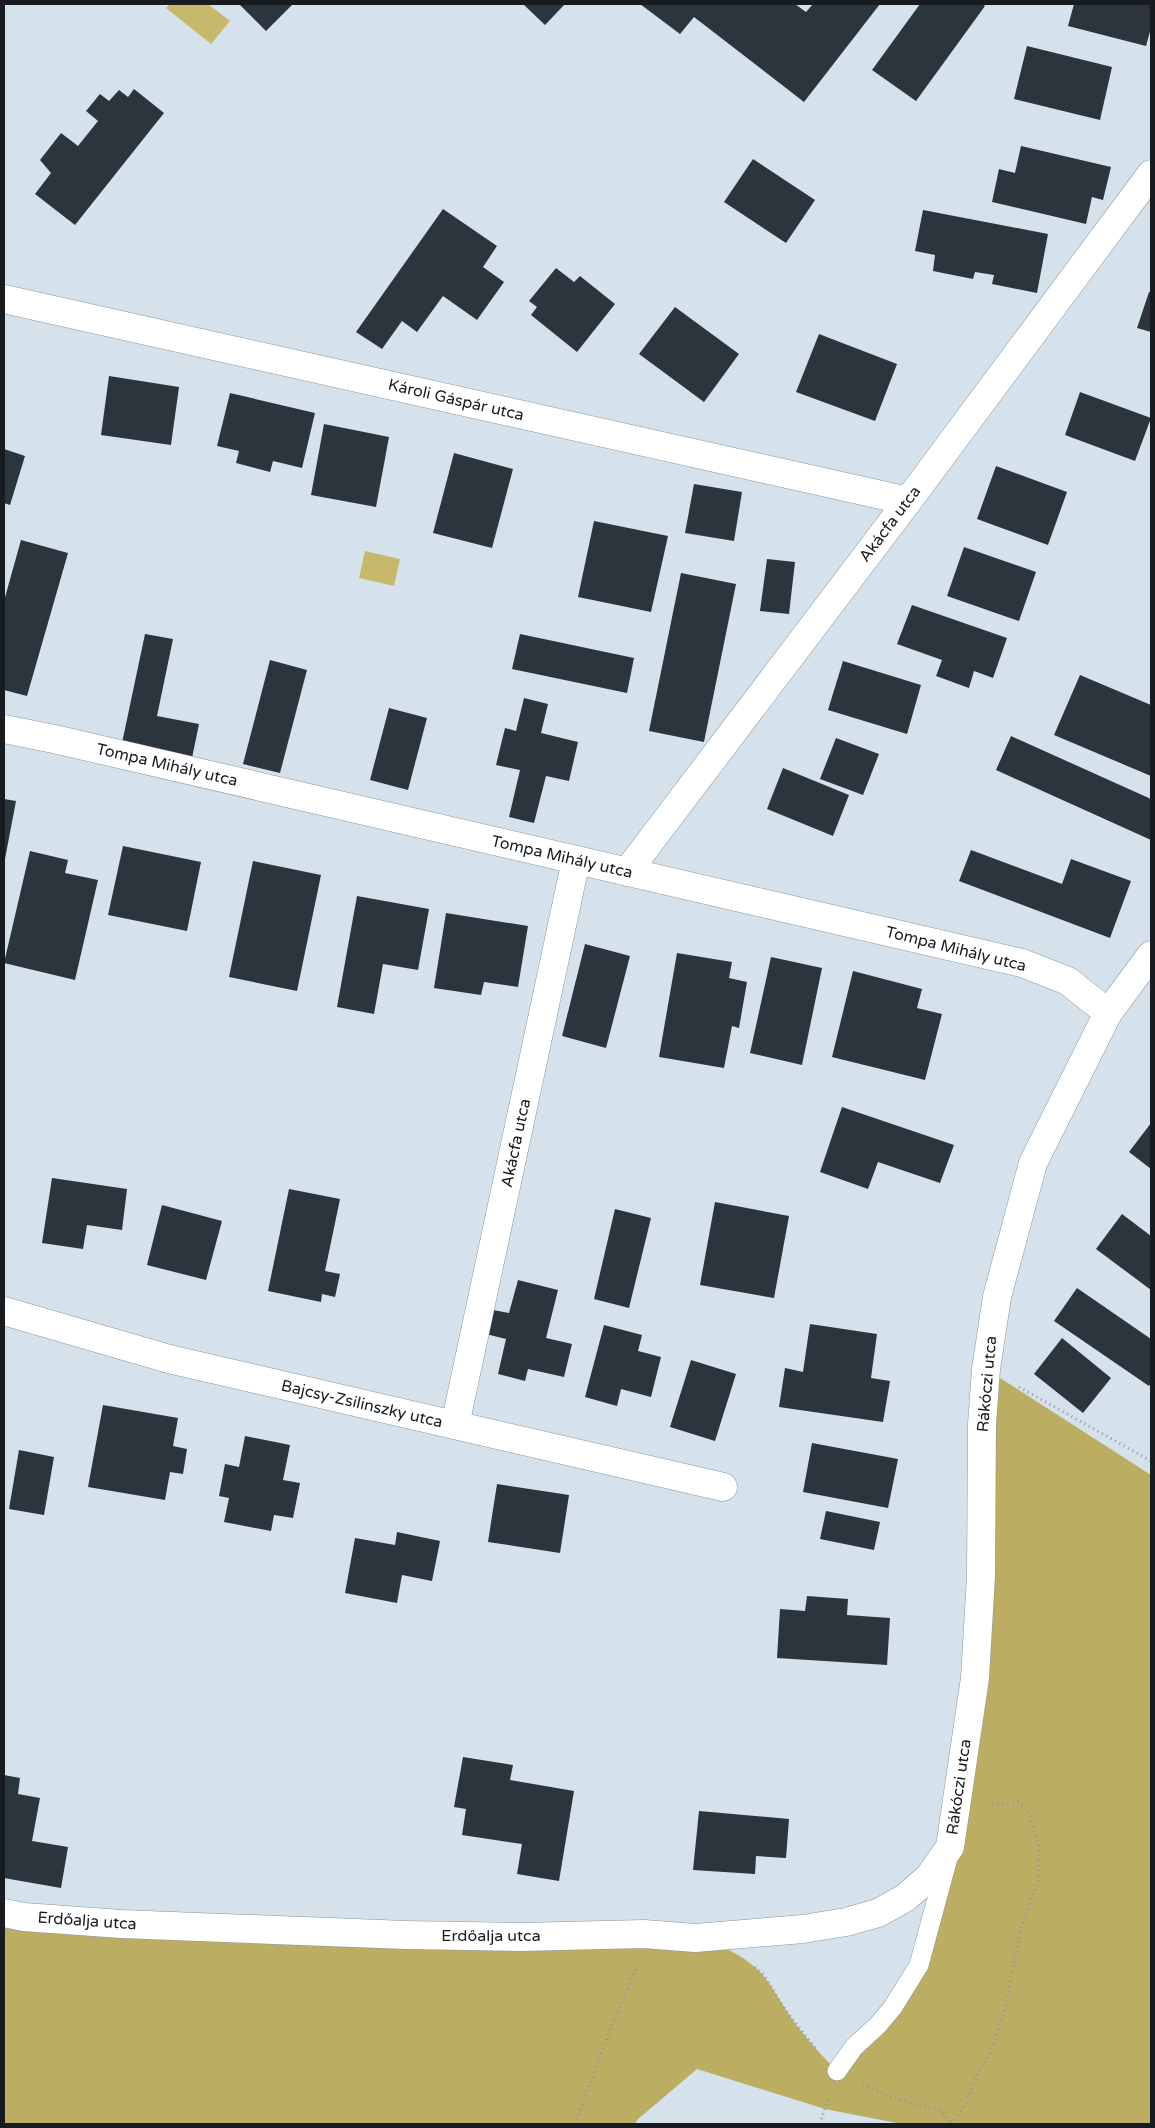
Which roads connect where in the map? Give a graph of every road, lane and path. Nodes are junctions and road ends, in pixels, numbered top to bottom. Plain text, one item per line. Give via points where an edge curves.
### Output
1 (1151, 174) edge
2 (4, 299) edge
3 (908, 501) junction
4 (4, 729) edge
5 (576, 860) junction
6 (627, 872) junction
7 (1151, 955) edge
8 (1108, 1013) junction
9 (4, 1311) edge
10 (986, 1369) junction
11 (455, 1425) junction
12 (1151, 1461) edge
13 (723, 1487) dead end
14 (957, 1801) junction
15 (950, 1847) junction
16 (4, 1913) edge
17 (644, 1934) junction
18 (753, 1964) dead end
19 (837, 2071) junction
20 (575, 2124) edge
21 (952, 2124) edge

1 - 3 street, Akácfa utca
2 - 3 street, Károli Gáspár utca
3 - 6 street, Akácfa utca
4 - 5 street, Tompa Mihály utca
5 - 6 street, Tompa Mihály utca
5 - 11 street, Akácfa utca
6 - 8 street, Tompa Mihály utca via 1022,963 1068,981
7 - 8 street, Rákóczi utca
8 - 10 street, Rákóczi utca via 1033,1162 997,1297
9 - 11 street, Bajcsy-Zsilinszky utca via 169,1359
10 - 12 path
10 - 14 street, Rákóczi utca via 975,1678
11 - 13 street, Bajcsy-Zsilinszky utca
14 - 15 street, Rákóczi utca
14 - 21 path via 987,1805 1022,1804 1030,1816 1040,1852 1038,1880 1021,1928 1005,2008 966,2104
15 - 17 street, Erdőalja utca via 929,1877 905,1898 878,1913 803,1929 695,1938
15 - 19 lane via 919,1965 893,2007 854,2047
16 - 17 street, Erdőalja utca via 121,1924 406,1935
17 - 20 path via 635,1973
18 - 19 path via 764,1975 803,2034
19 - 21 path via 894,2098 938,2110

